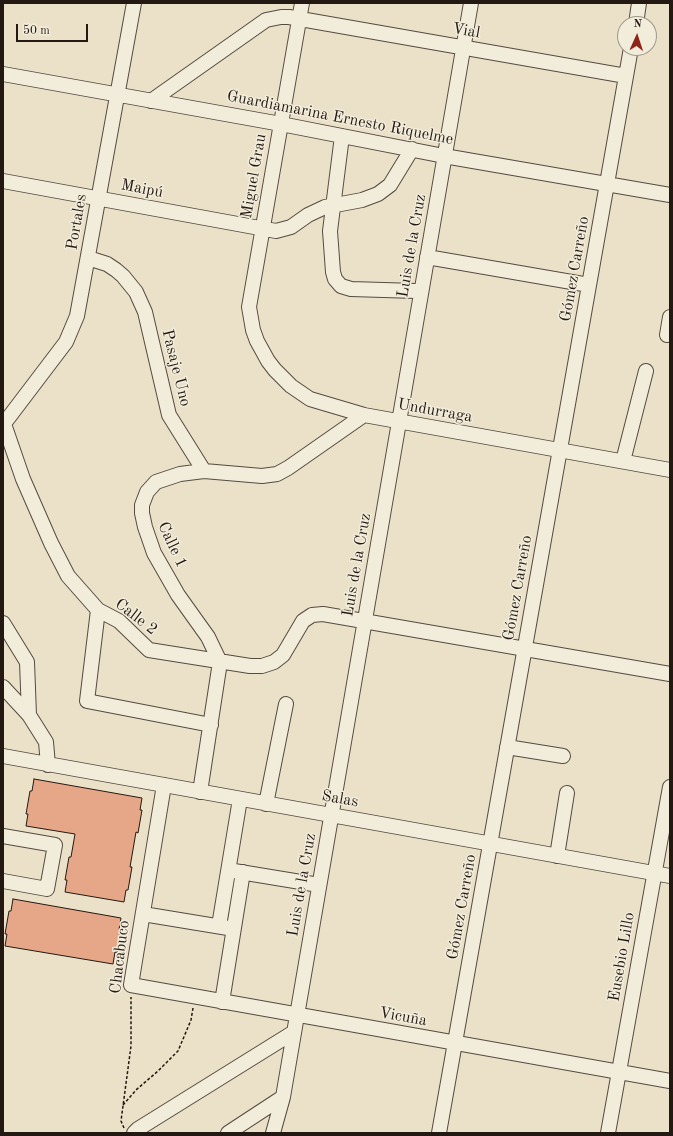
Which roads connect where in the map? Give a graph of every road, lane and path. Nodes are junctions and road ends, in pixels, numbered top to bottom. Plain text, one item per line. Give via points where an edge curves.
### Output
1 (134, 3) edge
2 (302, 3) edge
3 (471, 3) edge
4 (639, 3) edge
5 (637, 16) edge
6 (299, 19) junction
7 (463, 48) junction
8 (630, 56) edge
9 (3, 74) edge
10 (626, 76) junction
11 (117, 94) junction
12 (151, 101) junction
13 (281, 124) junction
14 (342, 136) junction
15 (412, 150) junction
16 (444, 156) junction
17 (3, 181) edge
18 (607, 184) junction
19 (670, 195) edge
20 (98, 198) junction
21 (334, 204) junction
22 (269, 230) junction
23 (427, 257) junction
24 (88, 258) junction
25 (589, 284) junction
26 (416, 291) dead end
27 (249, 307) joint
28 (670, 317) edge
29 (667, 335) dead end
30 (646, 371) dead end
31 (364, 415) junction
32 (399, 422) junction
33 (3, 423) edge
34 (560, 450) junction
35 (623, 461) junction
36 (670, 470) edge
37 (204, 471) junction
38 (98, 610) junction
39 (364, 622) junction
40 (3, 623) edge
41 (525, 649) junction
42 (220, 662) junction
43 (670, 674) edge
44 (3, 687) edge
45 (286, 704) dead end
46 (29, 715) junction
47 (211, 725) junction
48 (507, 747) junction
49 (3, 756) edge
50 (563, 756) dead end
51 (48, 765) junction
52 (164, 785) junction
53 (670, 787) edge
54 (200, 792) junction
55 (567, 793) dead end
56 (240, 799) junction
57 (266, 804) junction
58 (331, 815) junction
59 (668, 815) edge
60 (3, 836) edge
61 (490, 844) junction
62 (557, 856) junction
63 (228, 870) junction
64 (243, 872) junction
65 (655, 873) junction
66 (670, 876) edge
67 (3, 881) edge
68 (319, 885) junction
69 (142, 914) junction
70 (219, 926) junction
71 (234, 928) junction
72 (131, 985) junction
73 (197, 997) junction
74 (222, 1002) junction
75 (297, 1015) junction
76 (294, 1032) junction
77 (455, 1043) junction
78 (619, 1072) junction
79 (670, 1081) edge
80 (283, 1097) junction
81 (123, 1105) junction
82 (126, 1133) edge
83 (134, 1133) edge
84 (228, 1133) edge
85 (273, 1133) edge
86 (439, 1133) edge
87 (608, 1133) edge

1 - 11 street, Portales
2 - 6 street, Miguel Grau
3 - 7 street, Luis de la Cruz
4 - 5 street
6 - 7 street, Vial
6 - 12 street, Vial via 281,17 266,20
6 - 13 street, Miguel Grau
7 - 10 street, Vial
7 - 16 street, Luis de la Cruz
8 - 10 street, Gómez Carreño
9 - 11 street, Guardiamarina Ernesto Riquelme
10 - 18 street, Gómez Carreño
11 - 12 street, Guardiamarina Ernesto Riquelme
11 - 20 street, Portales
12 - 13 street, Guardiamarina Ernesto Riquelme
13 - 14 street, Guardiamarina Ernesto Riquelme
13 - 22 street, Miguel Grau
14 - 15 street, Guardiamarina Ernesto Riquelme
14 - 21 street
15 - 16 street, Guardiamarina Ernesto Riquelme
15 - 21 street via 390,185 384,190 362,200
16 - 18 street, Guardiamarina Ernesto Riquelme
16 - 23 street, Luis de la Cruz
17 - 20 street, Maipú
18 - 19 street, Guardiamarina Ernesto Riquelme
18 - 25 street, Gómez Carreño
20 - 22 street, Maipú
20 - 24 street, Portales
21 - 22 street via 316,210 286,229
21 - 26 street via 331,244 333,272 338,283 351,289
22 - 27 street, Miguel Grau
23 - 25 street
23 - 32 street, Luis de la Cruz
24 - 33 street, Portales via 79,307 66,342
24 - 37 street, Pasaje Uno via 116,270 136,292 145,312 169,416
25 - 34 street, Gómez Carreño
27 - 31 street, Undurraga via 257,341 282,379 310,399
28 - 29 street
30 - 35 street
31 - 32 street, Undurraga
31 - 37 street via 277,474 262,476
32 - 34 street, Undurraga
32 - 39 street, Luis de la Cruz
33 - 38 street, Calle 2 via 23,479 51,543 68,576
34 - 35 street, Undurraga
34 - 41 street, Gómez Carreño
35 - 36 street, Undurraga
37 - 42 street, Calle 1 via 180,474 156,482 144,498 142,512 144,527 154,553 178,595 208,637
38 - 42 street, Calle 2 via 119,622 149,650
38 - 47 street via 87,701
39 - 41 street, Calle 2
39 - 42 street, Calle 2 via 324,614 312,615 300,625 286,651 274,662 256,667
39 - 58 street, Luis de la Cruz
40 - 46 street via 27,662
41 - 43 street, Calle 2
41 - 48 street, Gómez Carreño
42 - 47 street
44 - 46 street
45 - 57 street
46 - 51 street via 46,742
47 - 54 street
48 - 50 street
48 - 61 street, Gómez Carreño
49 - 51 street, Salas
51 - 52 street, Salas
52 - 54 street, Salas
52 - 69 street, Chacabuco
53 - 59 street, Eusebio Lillo
54 - 56 street, Salas
55 - 62 street
56 - 57 street, Salas
56 - 63 street
57 - 58 street, Salas
58 - 61 street, Salas
58 - 68 street, Luis de la Cruz
59 - 65 street, Eusebio Lillo
60 - 67 street via 55,845 47,889
61 - 62 street, Salas
61 - 77 street, Gómez Carreño
62 - 65 street, Salas
63 - 64 street
63 - 70 street
64 - 68 street
64 - 71 street
65 - 66 street, Salas
65 - 78 street, Eusebio Lillo
68 - 75 street, Luis de la Cruz
69 - 70 street
69 - 72 street, Chacabuco
70 - 71 street
71 - 74 street
72 - 73 street, Vicuña
72 - 81 path, Chacabuco via 131,1046
73 - 74 street, Vicuña
73 - 81 path via 178,1051
74 - 75 street, Vicuña
75 - 76 street, Luis de la Cruz
75 - 77 street, Vicuña
76 - 80 street, Luis de la Cruz
76 - 83 street
77 - 78 street, Vicuña
77 - 86 street, Gómez Carreño
78 - 79 street, Vicuña
78 - 87 street, Eusebio Lillo
80 - 84 street
80 - 85 street, Luis de la Cruz
81 - 82 path, Chacabuco via 121,1121

